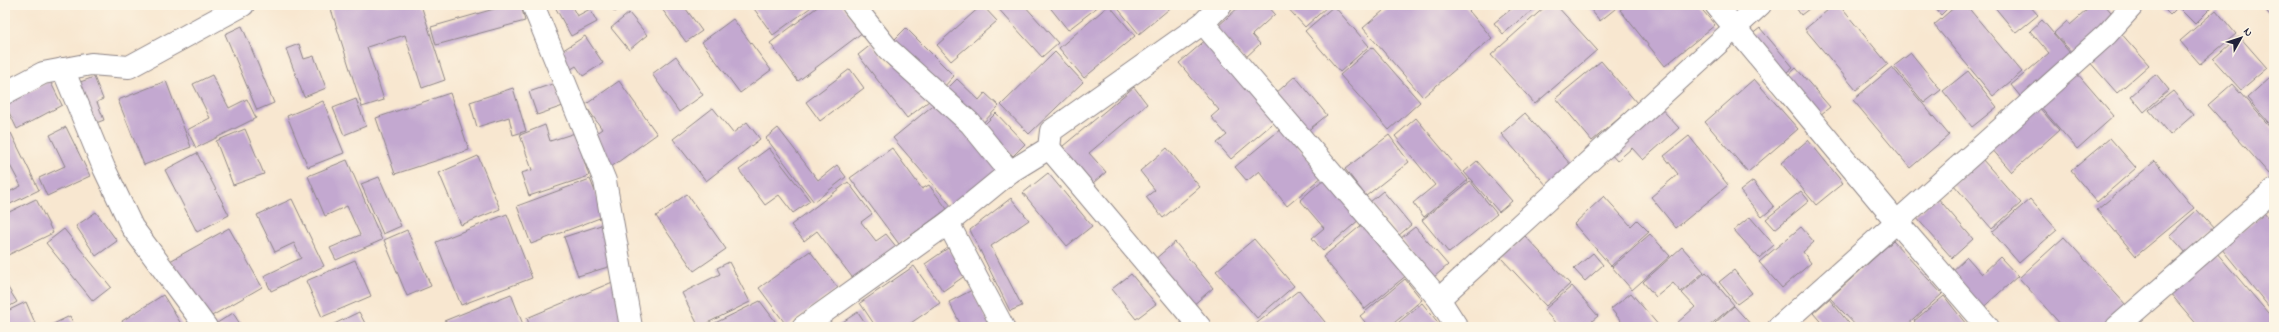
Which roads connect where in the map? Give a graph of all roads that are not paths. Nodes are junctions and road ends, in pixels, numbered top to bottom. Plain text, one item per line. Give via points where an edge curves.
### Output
1 (243, 5) edge
2 (533, 5) edge
3 (853, 5) edge
4 (1221, 5) edge
5 (1716, 5) edge
6 (1760, 5) edge
7 (2133, 5) edge
8 (1203, 23) junction
9 (1735, 29) junction
10 (63, 69) junction
11 (5, 93) edge
12 (1049, 148) junction
13 (1010, 172) junction
14 (2274, 190) edge
15 (1896, 221) junction
16 (948, 223) junction
17 (1439, 300) junction
18 (206, 327) edge
19 (631, 327) edge
20 (803, 327) edge
21 (1003, 327) edge
22 (1200, 327) edge
23 (1457, 327) edge
24 (1779, 327) edge
25 (1988, 327) edge
26 (2117, 327) edge

1 - 10 street via 129,67 91,64
2 - 19 street via 605,181
3 - 13 street via 888,49 970,123
4 - 8 street
5 - 9 street
6 - 9 street
7 - 15 street via 2107,34
8 - 12 street via 1050,131
8 - 17 street
9 - 15 street
9 - 17 street
10 - 11 street via 43,73
10 - 18 street via 104,168 132,227
12 - 13 street
12 - 22 street
13 - 16 street
14 - 26 street
15 - 24 street
15 - 25 street
16 - 20 street
16 - 21 street
17 - 23 street

